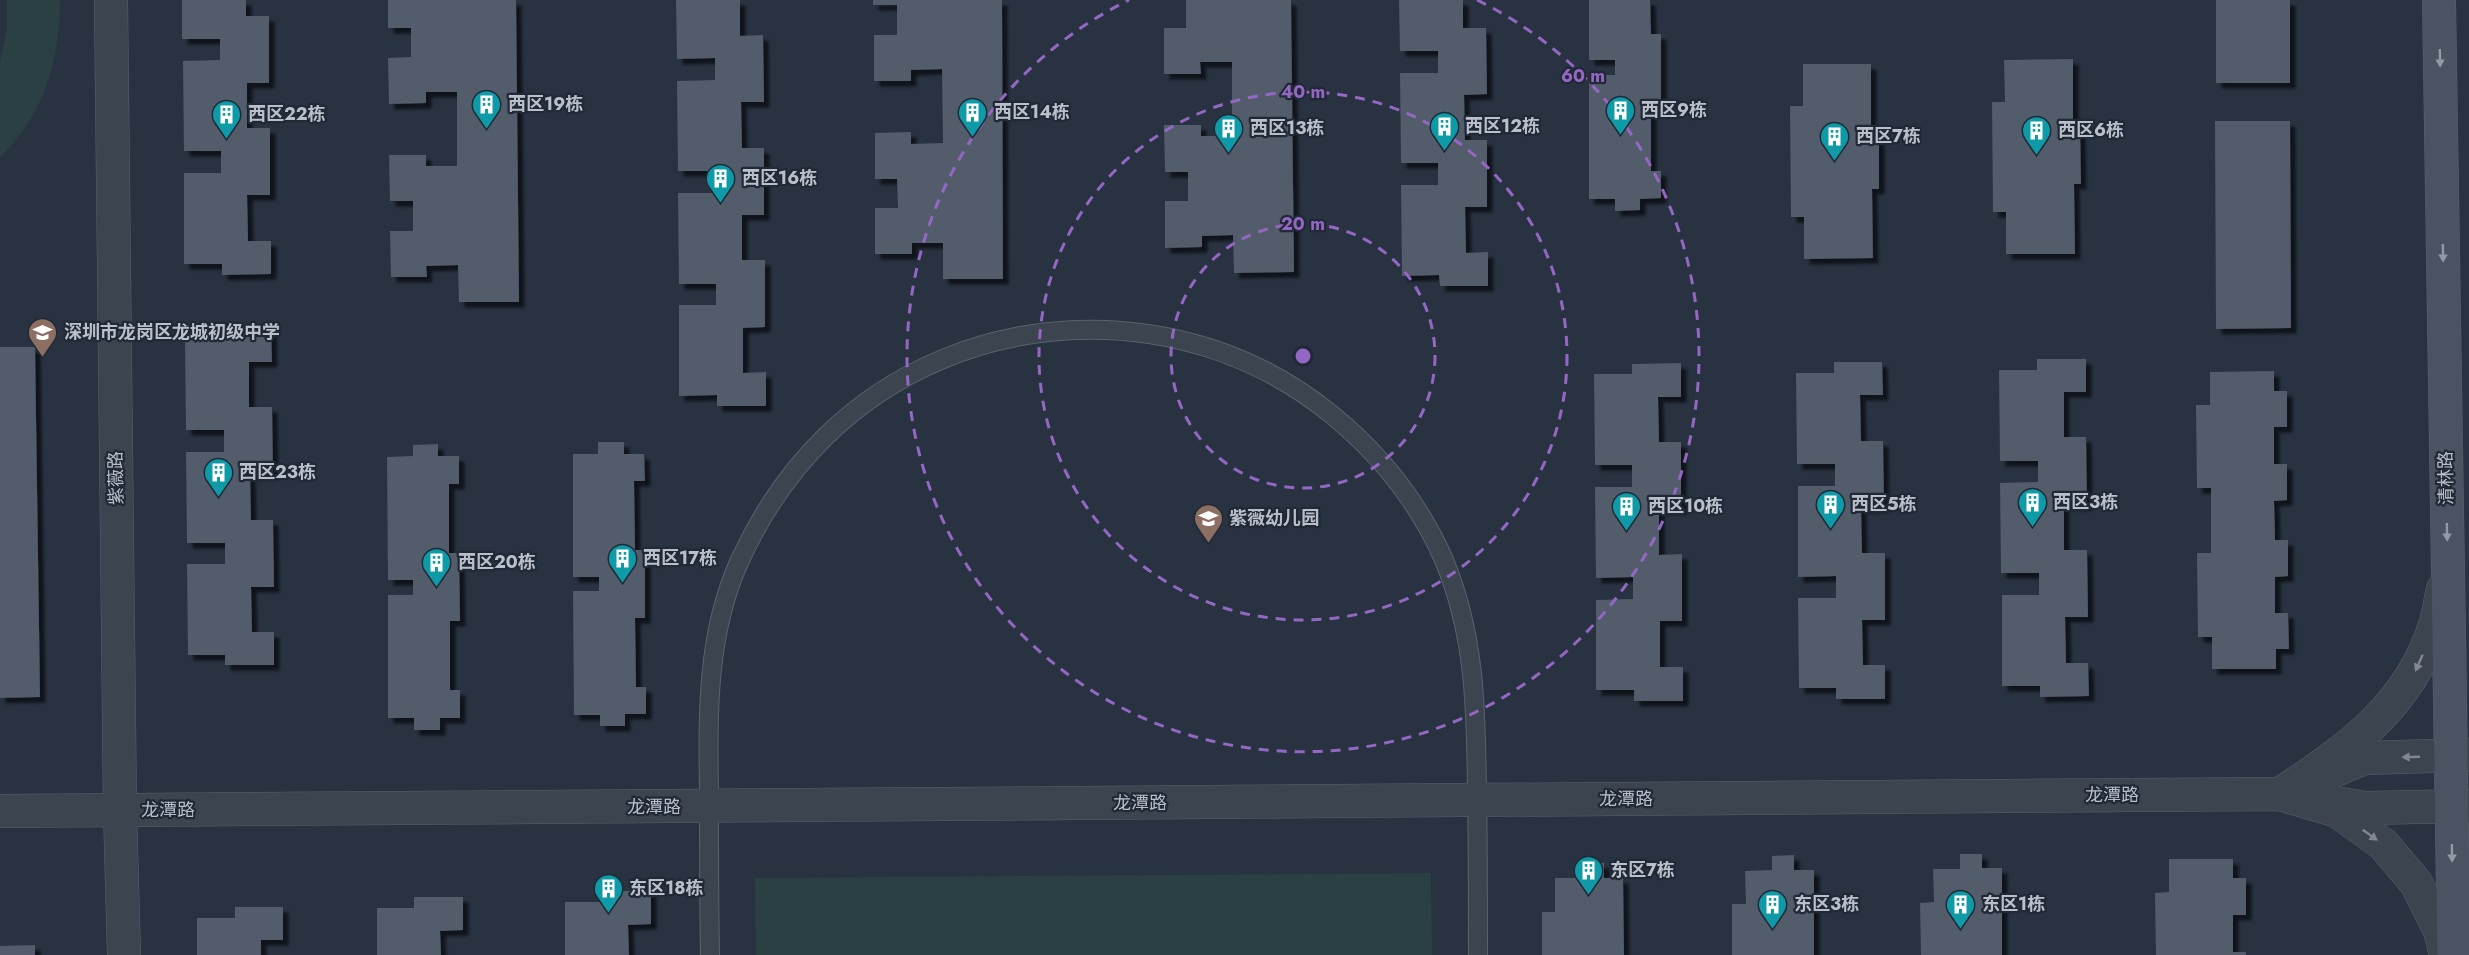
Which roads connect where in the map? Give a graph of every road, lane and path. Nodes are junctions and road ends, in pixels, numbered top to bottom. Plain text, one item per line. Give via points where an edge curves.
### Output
1 (111, 0) edge
2 (2439, 0) edge
3 (2448, 567) junction
4 (2460, 756) edge
5 (2280, 794) junction
6 (1477, 800) junction
7 (2460, 806) edge
8 (709, 807) junction
9 (0, 811) edge
10 (120, 811) junction
11 (124, 955) edge
12 (710, 955) edge
13 (1478, 955) edge
14 (2446, 955) edge
15 (2454, 955) edge

1 - 10 street, 紫薇路
2 -> 3 main road, 清林路
3 - 4 main road, 清林路
3 -> 5 street via 2435,626 2411,680 2377,722 2337,756
4 -> 5 street, 龙潭路 via 2364,758
4 - 7 main road, 清林路
5 - 6 street, 龙潭路
5 - 7 street, 龙潭路 via 2365,808
5 -> 14 street via 2337,811 2383,844 2416,883 2440,931
6 - 8 street, 龙潭路
6 - 8 lane via 1475,691 1461,608 1443,558 1419,512 1388,469 1352,431 1311,398 1266,370 1218,350 1167,336 1115,329 1011,337 960,352 913,373 868,401 827,435 792,473 762,517 738,564 721,614 711,665
6 - 13 lane
7 -> 15 main road, 清林路
8 - 10 street, 龙潭路
8 - 12 lane
9 - 10 street, 龙潭路
10 - 11 street, 紫薇路

